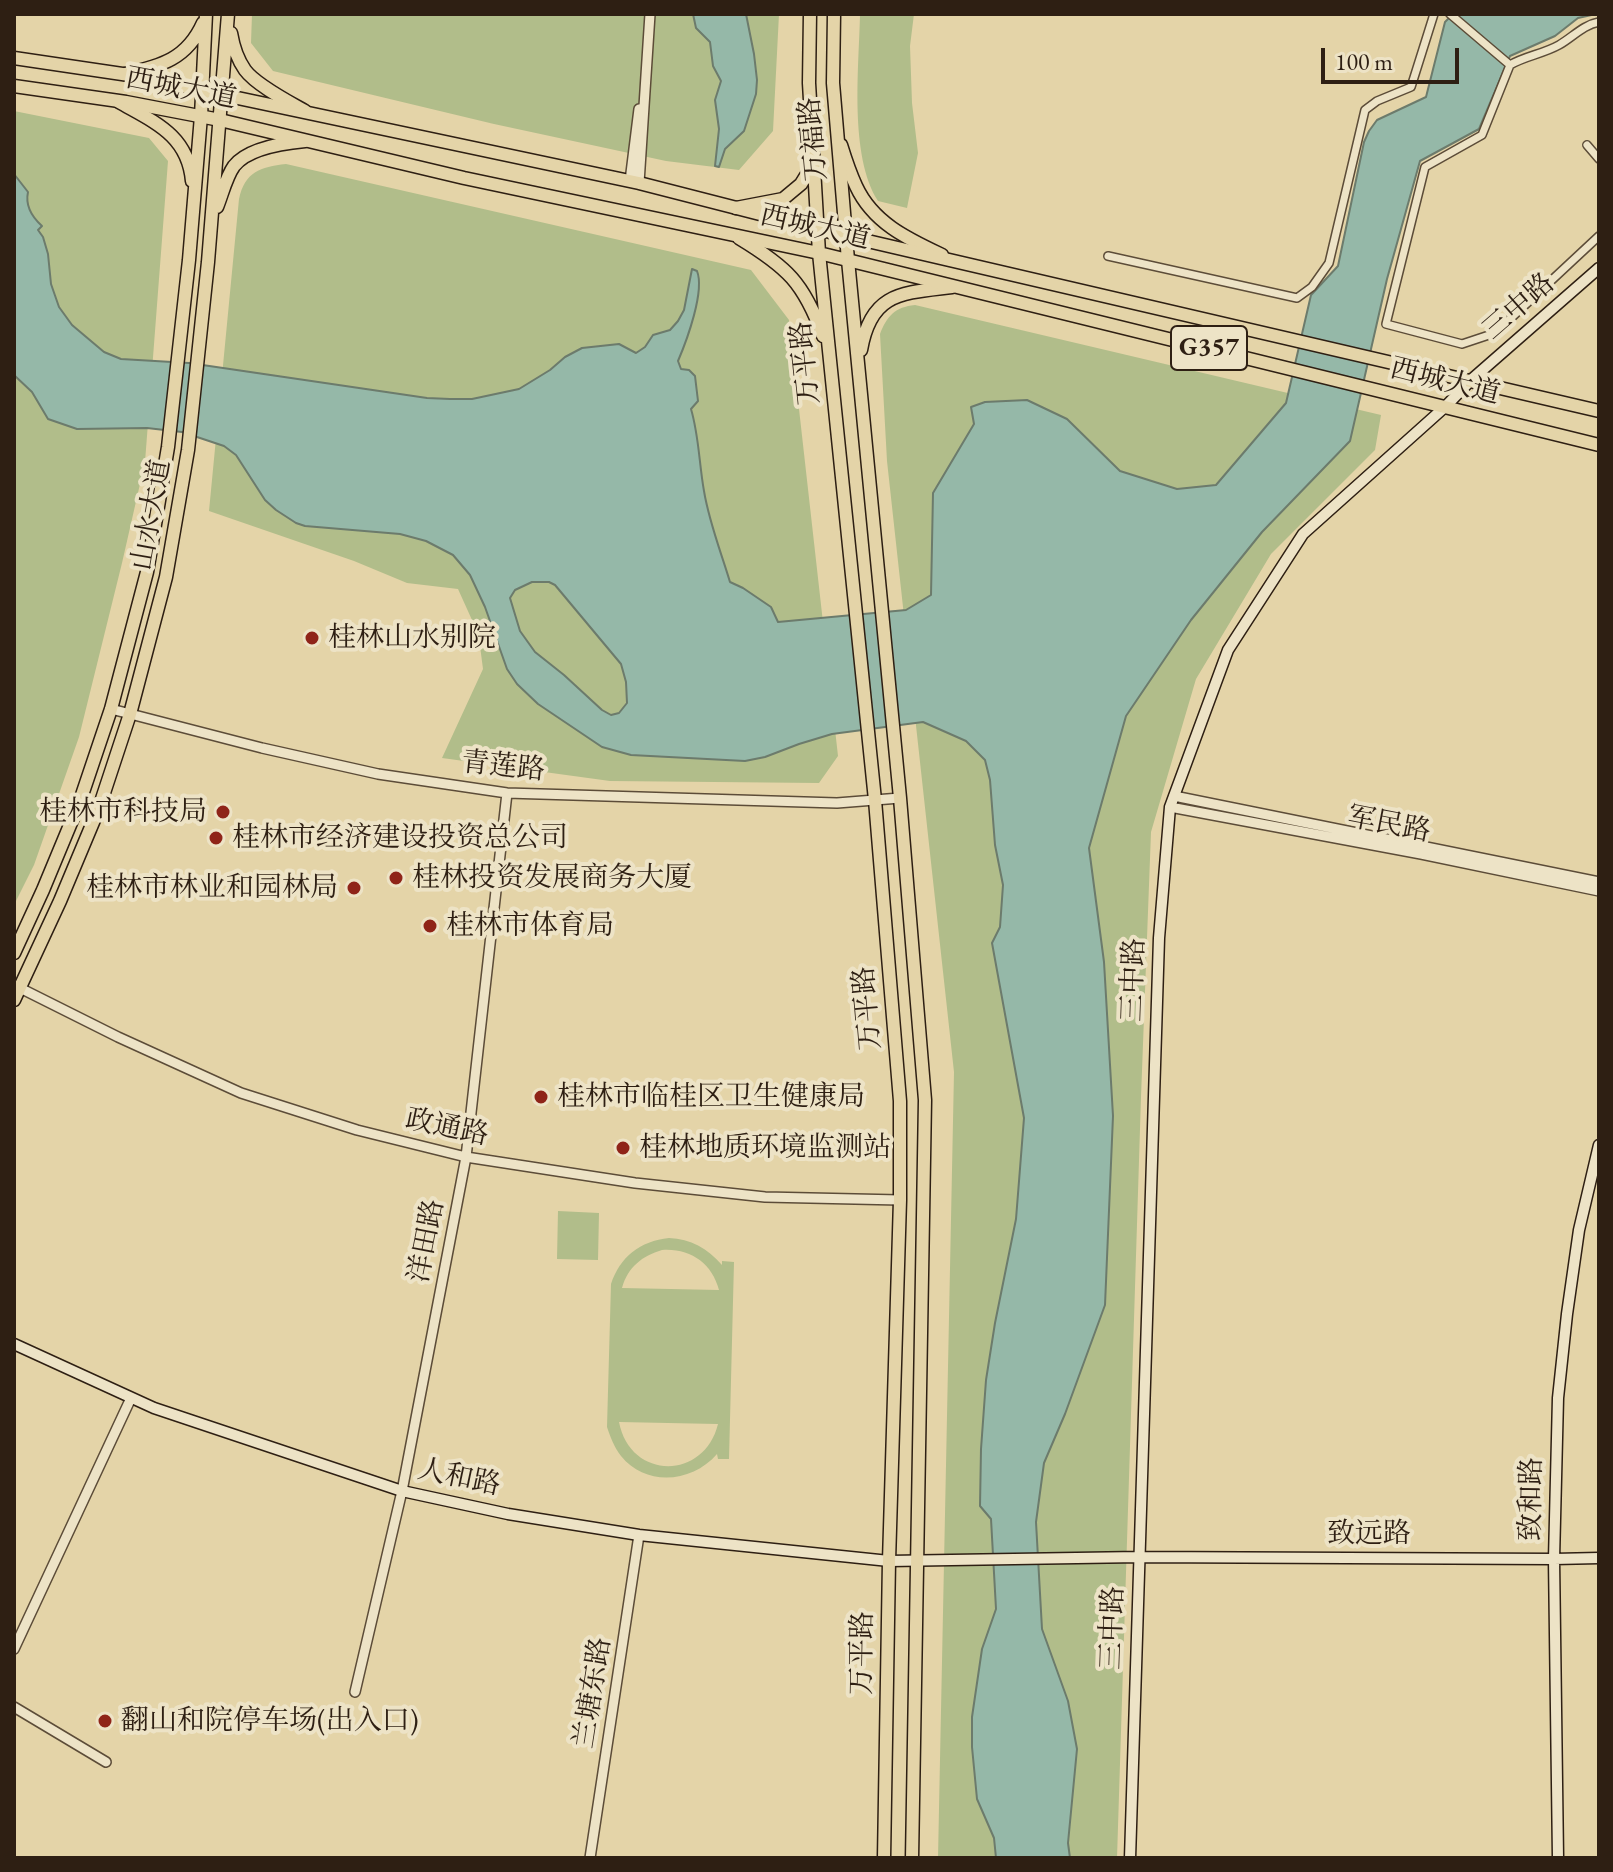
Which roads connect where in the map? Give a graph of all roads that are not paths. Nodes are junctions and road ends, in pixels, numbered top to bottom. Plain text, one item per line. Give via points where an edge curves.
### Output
1 (647, 14) edge
2 (810, 14) edge
3 (834, 14) edge
4 (1434, 14) edge
5 (1450, 14) edge
6 (206, 15) edge
7 (228, 15) edge
8 (1599, 22) edge
9 (14, 58) edge
10 (1510, 65) junction
11 (125, 74) junction
12 (14, 86) edge
13 (202, 91) junction
14 (222, 95) junction
15 (116, 100) junction
16 (308, 113) junction
17 (201, 116) junction
18 (220, 120) junction
19 (838, 136) junction
20 (308, 141) junction
21 (1587, 145) dead end
22 (1599, 159) edge
23 (814, 163) junction
24 (635, 182) junction
25 (194, 203) junction
26 (736, 208) junction
27 (211, 225) junction
28 (819, 229) junction
29 (733, 234) junction
30 (846, 236) junction
31 (1599, 236) edge
32 (819, 253) junction
33 (1108, 256) dead end
34 (848, 260) junction
35 (952, 260) junction
36 (1599, 268) edge
37 (956, 286) junction
38 (830, 355) junction
39 (858, 365) junction
40 (1471, 380) junction
41 (1446, 406) junction
42 (1599, 411) edge
43 (1599, 445) edge
44 (111, 709) junction
45 (130, 714) junction
46 (507, 793) junction
47 (900, 798) junction
48 (875, 800) junction
49 (1172, 801) junction
50 (1599, 882) edge
51 (1599, 891) edge
52 (14, 953) edge
53 (16, 991) edge
54 (1599, 1145) edge
55 (466, 1157) junction
56 (900, 1200) junction
57 (14, 1344) edge
58 (131, 1398) junction
59 (402, 1491) junction
60 (639, 1535) junction
61 (1139, 1557) junction
62 (1599, 1558) edge
63 (1554, 1559) junction
64 (889, 1561) junction
65 (917, 1562) junction
66 (14, 1649) edge
67 (355, 1692) dead end
68 (14, 1707) edge
69 (106, 1762) dead end
70 (590, 1858) edge
71 (884, 1858) edge
72 (912, 1858) edge
73 (1130, 1858) edge
74 (1558, 1858) edge

1 - 24 street via 643,142
2 - 23 main road, 万福路
3 - 19 main road, 万福路
4 - 33 street via 1411,87 1365,110 1329,263 1304,294 1297,298
5 - 10 street
6 - 11 main road via 196,38 176,58
6 - 13 main road, 山水大道
7 - 14 main road, 山水大道
7 - 16 main road via 233,45 246,72
8 - 10 street
9 - 11 main road, 西城大道
10 - 31 street via 1482,135 1425,167 1386,324 1462,344 1495,333
11 - 13 main road, 西城大道
12 - 15 main road, 西城大道
13 - 14 main road, 西城大道
13 - 17 main road, 山水大道
14 - 16 main road, 西城大道
14 - 18 main road, 山水大道
15 - 17 main road, 西城大道
15 - 25 main road via 169,132 180,145 191,172
16 - 24 main road, 西城大道
17 - 18 main road, 西城大道
17 - 25 main road, 山水大道
18 - 20 main road, 西城大道
18 - 27 main road, 山水大道
19 - 30 main road, 万福路
19 - 35 main road via 856,187 873,213 904,237
20 - 27 main road via 255,151 235,165
20 - 29 main road, 西城大道
21 - 22 street
23 - 26 main road via 783,199
23 - 28 main road, 万福路
24 - 26 main road, 西城大道
25 - 44 main road, 山水大道 via 168,447 147,572
26 - 28 main road, 西城大道
27 - 45 main road, 山水大道 via 188,450 166,577
28 - 30 main road, 西城大道 / G357
28 - 32 main road, 万福路
29 - 32 main road, 西城大道
29 - 38 main road via 801,286
30 - 34 main road, 万福路
30 - 35 main road, 西城大道 / G357
32 - 34 main road, 西城大道 / G357
32 - 38 main road, 万平路
34 - 37 main road, 西城大道 / G357
34 - 39 main road, 万平路
35 - 40 main road, 西城大道 / G357
36 - 40 main road, 三中路
37 - 39 main road via 884,302 864,332
37 - 41 main road, 西城大道 / G357
38 - 48 main road, 万平路
39 - 47 main road, 万平路
40 - 41 main road, 三中路
40 - 42 main road, 西城大道 / G357
41 - 43 main road, 西城大道 / G357
41 - 49 main road, 三中路 via 1303,534 1228,650
44 - 45 street, 青莲路
44 - 52 main road, 山水大道 via 80,801
45 - 46 street, 青莲路 via 378,774
45 - 53 main road, 山水大道 via 99,808
46 - 48 street, 青莲路
46 - 55 street, 洋田路
47 - 48 street, 青莲路
47 - 65 main road, 万平路 via 925,1100
48 - 56 main road, 万平路 via 900,1101
49 - 50 street, 军民路
49 - 51 street, 军民路
49 - 61 main road, 三中路 via 1159,938
53 - 55 street, 政通路 via 241,1093
54 - 63 main road, 致和路 via 1579,1230 1559,1384
55 - 56 street, 政通路 via 765,1197
55 - 59 street, 洋田路
56 - 64 main road, 万平路
57 - 58 main road, 人和路
58 - 59 main road, 人和路
58 - 66 street
59 - 60 main road, 人和路
59 - 67 street, 洋田路
60 - 64 main road, 人和路
60 - 70 street, 兰塘东路
61 - 63 main road, 致远路
61 - 65 main road, 致远路
61 - 73 main road, 三中路
62 - 63 main road, 致远路
63 - 74 main road, 致和路
64 - 65 main road, 人和路
64 - 71 main road, 万平路
65 - 72 main road, 万平路
68 - 69 street

